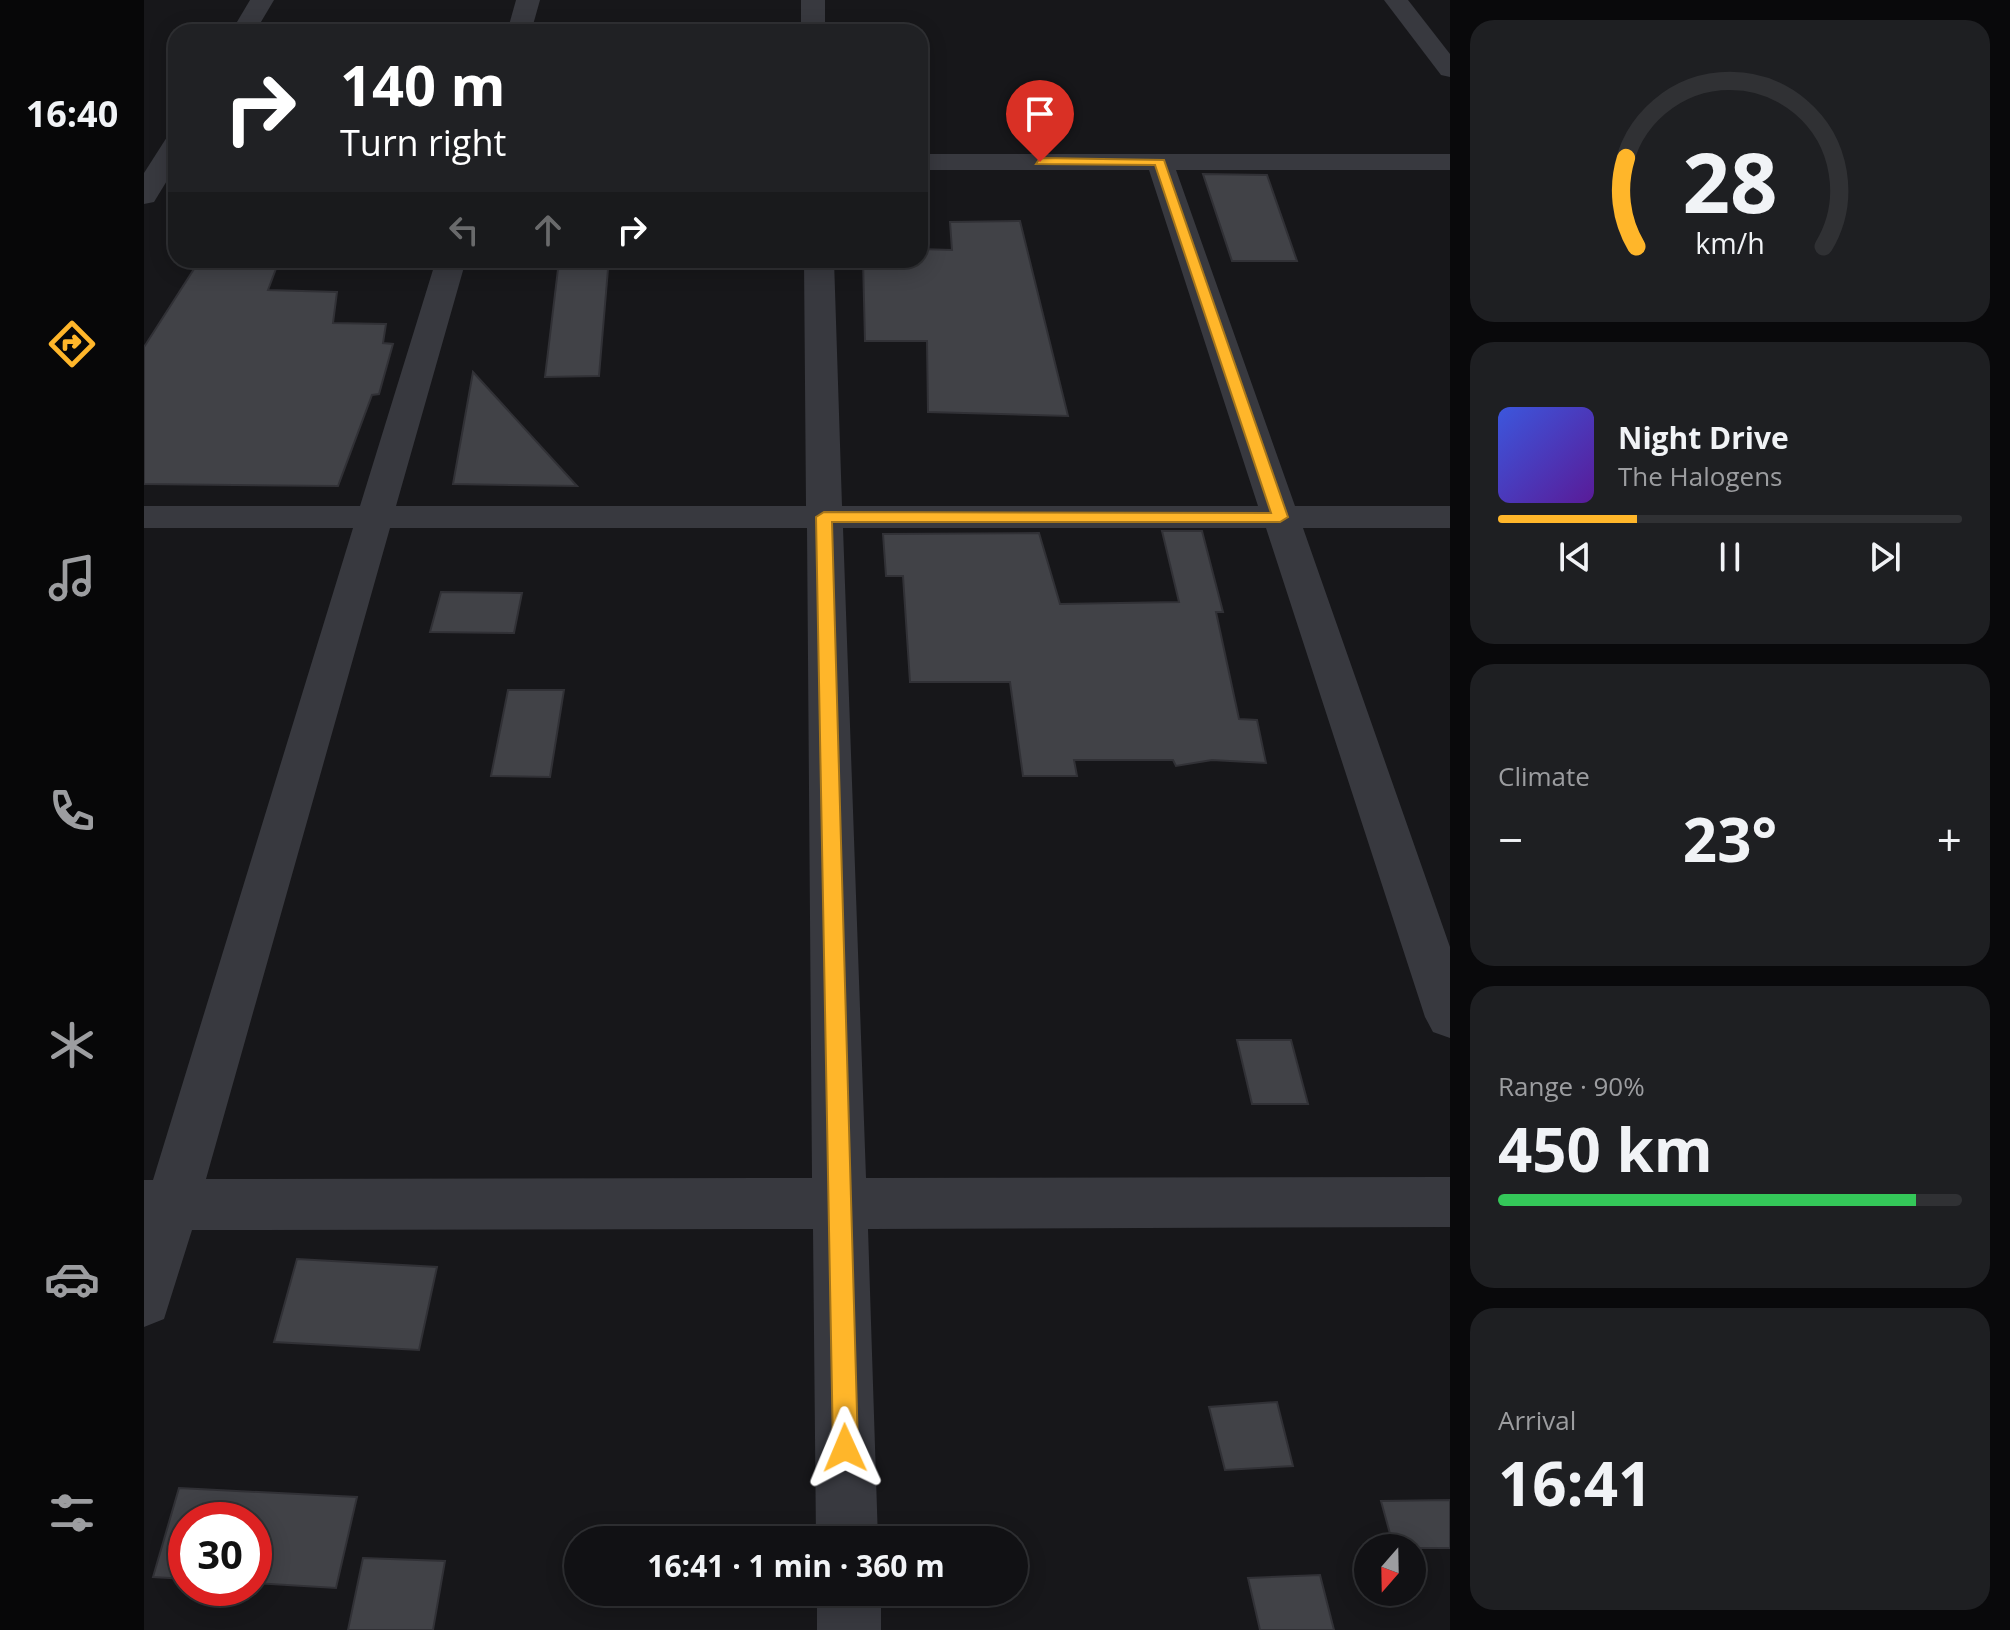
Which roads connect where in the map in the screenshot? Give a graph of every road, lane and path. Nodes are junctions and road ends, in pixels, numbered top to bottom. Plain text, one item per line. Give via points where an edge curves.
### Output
1 (262, 0) edge
2 (528, 0) edge
3 (813, 0) edge
4 (1396, 0) edge
5 (248, 24) edge
6 (521, 24) edge
7 (813, 24) edge
8 (1450, 70) edge
9 (165, 156) edge
10 (928, 162) edge
11 (1160, 162) junction
12 (1450, 162) edge
13 (144, 196) edge
14 (449, 268) edge
15 (819, 268) edge
16 (144, 517) edge
17 (375, 517) junction
18 (824, 517) junction
19 (1280, 517) junction
20 (1450, 517) edge
21 (1450, 1017) edge
22 (1450, 1202) edge
23 (840, 1203) junction
24 (158, 1205) edge
25 (144, 1299) edge
26 (847, 1526) edge
27 (849, 1606) edge
28 (849, 1630) edge

1 - 5 street
2 - 6 street
3 - 7 street
4 - 8 street
9 - 13 street
10 - 11 street
11 - 12 street
11 - 19 street
14 - 17 street
15 - 18 street
16 - 17 street
17 - 18 street
17 - 24 street
18 - 19 street
18 - 23 street
19 - 20 street
19 - 21 street
22 - 23 street
23 - 24 street
23 - 26 street
24 - 25 street
27 - 28 street

